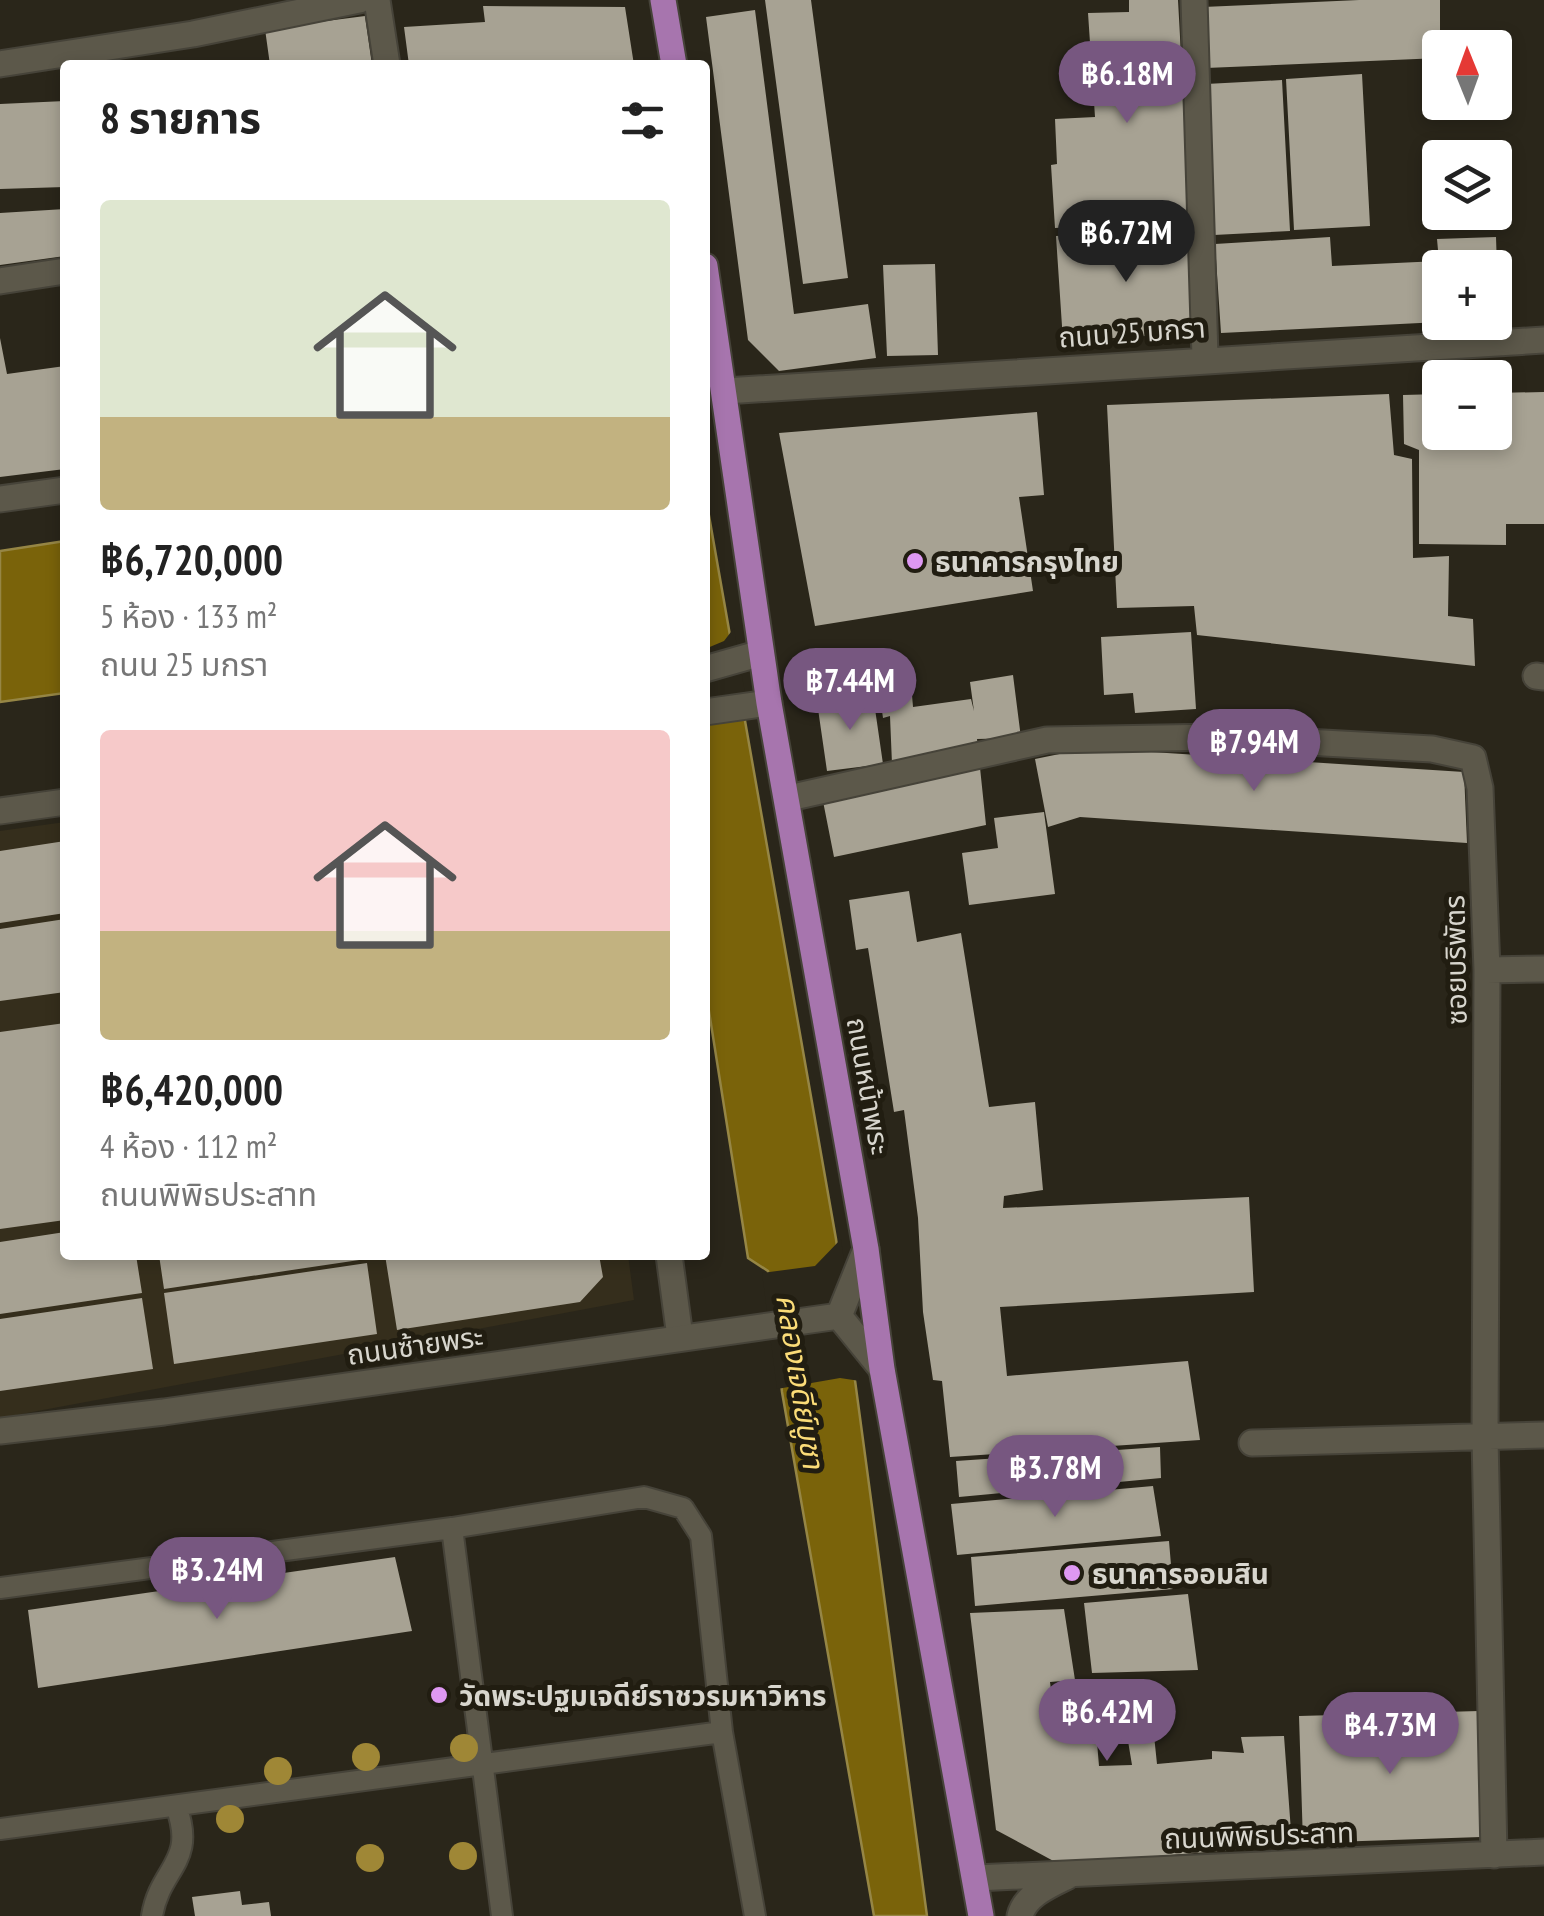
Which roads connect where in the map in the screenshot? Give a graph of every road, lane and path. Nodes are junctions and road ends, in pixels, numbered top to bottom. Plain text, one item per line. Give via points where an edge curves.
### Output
1 (359, 0) edge
2 (377, 0) edge
3 (664, 0) edge
4 (1194, 0) edge
5 (386, 60) edge
6 (673, 60) edge
7 (0, 64) edge
8 (60, 272) edge
9 (0, 281) edge
10 (710, 329) edge
11 (1544, 340) edge
12 (1205, 357) junction
13 (715, 392) edge
14 (60, 491) edge
15 (0, 500) edge
16 (761, 653) junction
17 (710, 667) edge
18 (769, 702) junction
19 (710, 711) edge
20 (789, 798) junction
21 (60, 803) edge
22 (0, 811) edge
23 (1544, 969) edge
24 (1487, 970) junction
25 (866, 1249) junction
26 (670, 1260) edge
27 (839, 1316) junction
28 (680, 1336) junction
29 (882, 1369) junction
30 (0, 1431) edge
31 (1544, 1435) edge
32 (1485, 1437) junction
33 (1252, 1443) dead end
34 (452, 1528) junction
35 (0, 1588) edge
36 (722, 1732) junction
37 (480, 1766) junction
38 (176, 1806) junction
39 (0, 1829) edge
40 (1544, 1852) edge
41 (1494, 1855) junction
42 (1075, 1872) junction
43 (976, 1878) junction
44 (152, 1916) edge
45 (502, 1916) edge
46 (755, 1916) edge
47 (981, 1916) edge
48 (1020, 1916) edge

1 - 7 street
2 - 5 street
3 - 6 main road
4 - 12 street
8 - 9 street
10 - 13 main road, ถนนหน้าพระ
11 - 12 street, ถนน 25 มกรา
12 - 13 street, ถนน 25 มกรา
13 - 16 main road, ถนนหน้าพระ
14 - 15 street
16 - 17 street
16 - 18 main road, ถนนหน้าพระ
18 - 19 street
18 - 20 main road, ถนนหน้าพระ
20 - 24 street, ซอยบริพัตร via 1047,740 1218,737 1432,749 1474,758
20 - 25 main road, ถนนหน้าพระ
21 - 22 street
23 - 24 street
24 - 32 street, ซอยบริพัตร
25 - 27 street
25 - 29 main road, ถนนหน้าพระ
26 - 28 street
27 - 28 street, ถนนซ้ายพระ
27 - 29 street
28 - 30 street, ถนนซ้ายพระ
29 - 43 main road, ถนนหน้าพระ
31 - 32 street
32 - 33 street
32 - 41 street, ซอยบริพัตร
34 - 35 lane
34 - 36 lane via 644,1497 683,1508 701,1536
34 - 37 lane
36 - 37 lane
36 - 46 lane
37 - 38 lane
37 - 45 lane
38 - 39 lane
38 - 44 lane via 186,1830 180,1863
40 - 41 street, ถนนพิพิธประสาท
41 - 42 street, ถนนพิพิธประสาท
42 - 43 street, ถนนพิพิธประสาท
42 - 48 street via 1040,1890
43 - 47 main road, ถนนหน้าพระ

